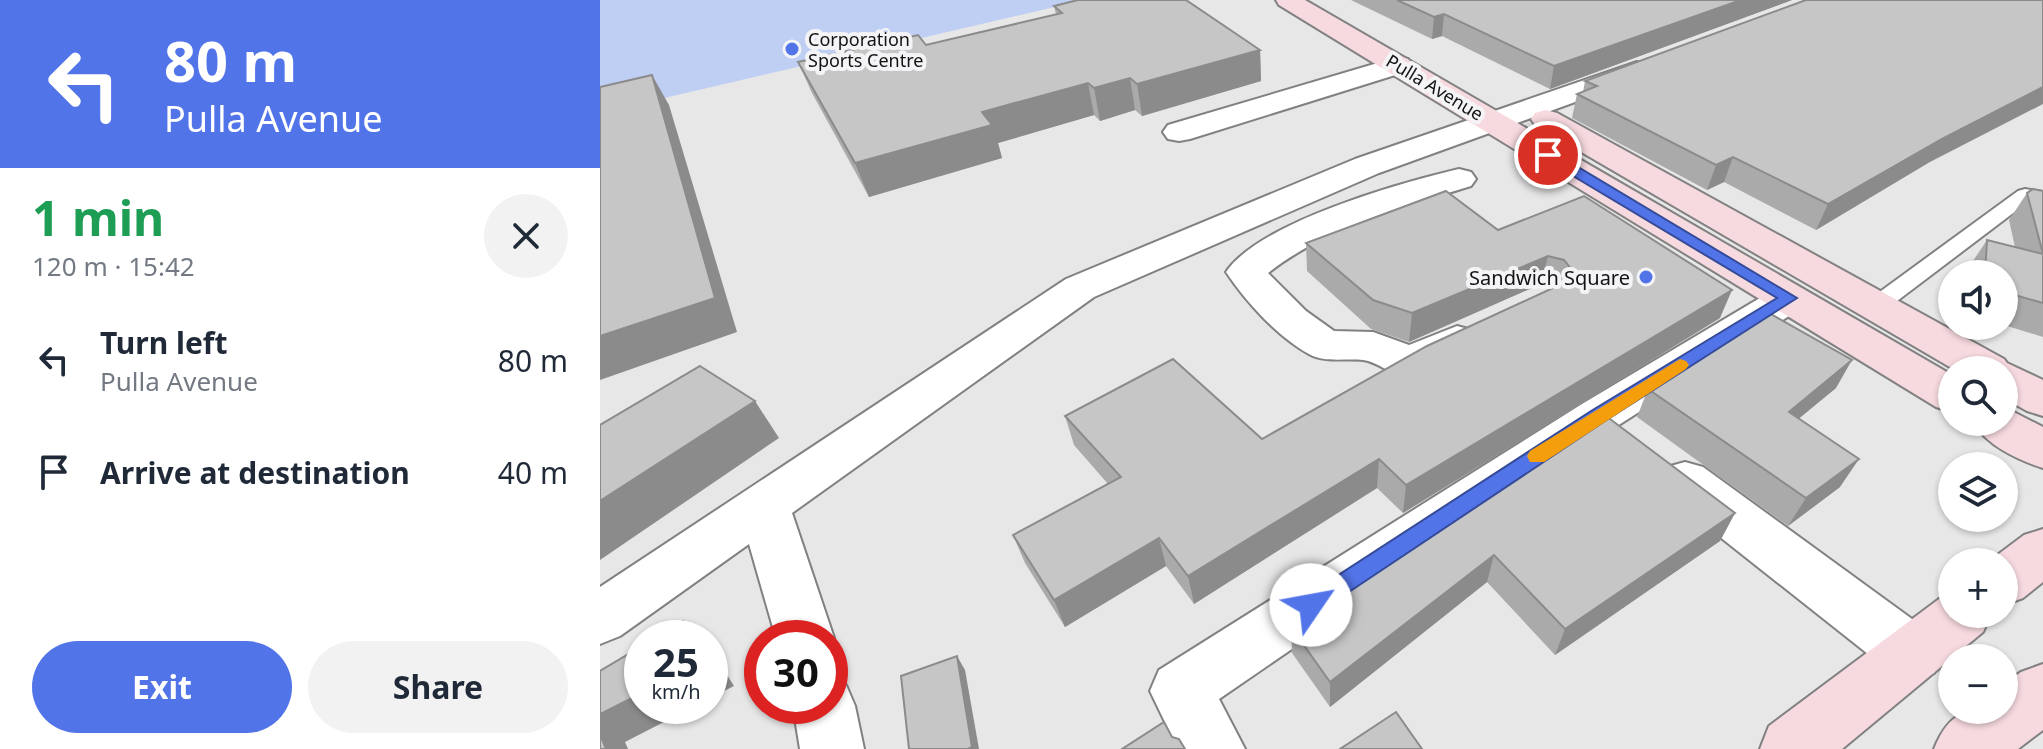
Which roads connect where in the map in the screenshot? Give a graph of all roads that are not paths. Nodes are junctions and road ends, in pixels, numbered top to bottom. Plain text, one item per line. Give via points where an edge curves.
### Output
1 (1288, 0) edge
2 (1335, 0) edge
3 (1662, 61) edge
4 (1398, 65) junction
5 (1512, 117) junction
6 (1179, 132) dead end
7 (1367, 166) junction
8 (1459, 179) dead end
9 (1417, 192) junction
10 (2043, 198) edge
11 (1222, 229) junction
12 (1268, 253) junction
13 (1789, 298) junction
14 (1872, 304) junction
15 (1489, 325) edge
16 (1964, 356) edge
17 (2018, 386) edge
18 (1938, 388) edge
19 (2043, 400) edge
20 (2018, 435) edge
21 (1628, 438) junction
22 (2043, 450) edge
23 (764, 507) junction
24 (2043, 551) edge
25 (2018, 570) edge
26 (600, 618) edge
27 (799, 620) edge
28 (1946, 628) edge
29 (1913, 654) junction
30 (2043, 693) edge
31 (827, 724) edge
32 (832, 749) edge
33 (1213, 749) edge
34 (1792, 749) edge
35 (1966, 749) edge

1 - 4 street, Pulla Avenue
2 - 5 street, Pulla Avenue
3 - 5 street
4 - 5 street, Pulla Avenue
4 - 6 street
5 - 7 street
5 - 13 street, Pulla Avenue
5 - 14 street, Pulla Avenue
7 - 9 street
7 - 11 street
8 - 9 street
9 - 12 street via 1352,213
10 - 14 lane via 2025,195
11 - 12 street
11 - 23 street via 1080,288
12 - 15 street via 1245,272 1291,320 1325,345 1373,346 1409,362
13 - 18 street, Pulla Avenue
13 - 21 street
14 - 16 street, Pulla Avenue
17 - 19 street
20 - 22 street
21 - 29 street
21 - 33 street via 1180,691
23 - 26 street
23 - 27 street
24 - 25 street
28 - 29 street
29 - 34 street
30 - 35 street
31 - 32 street

